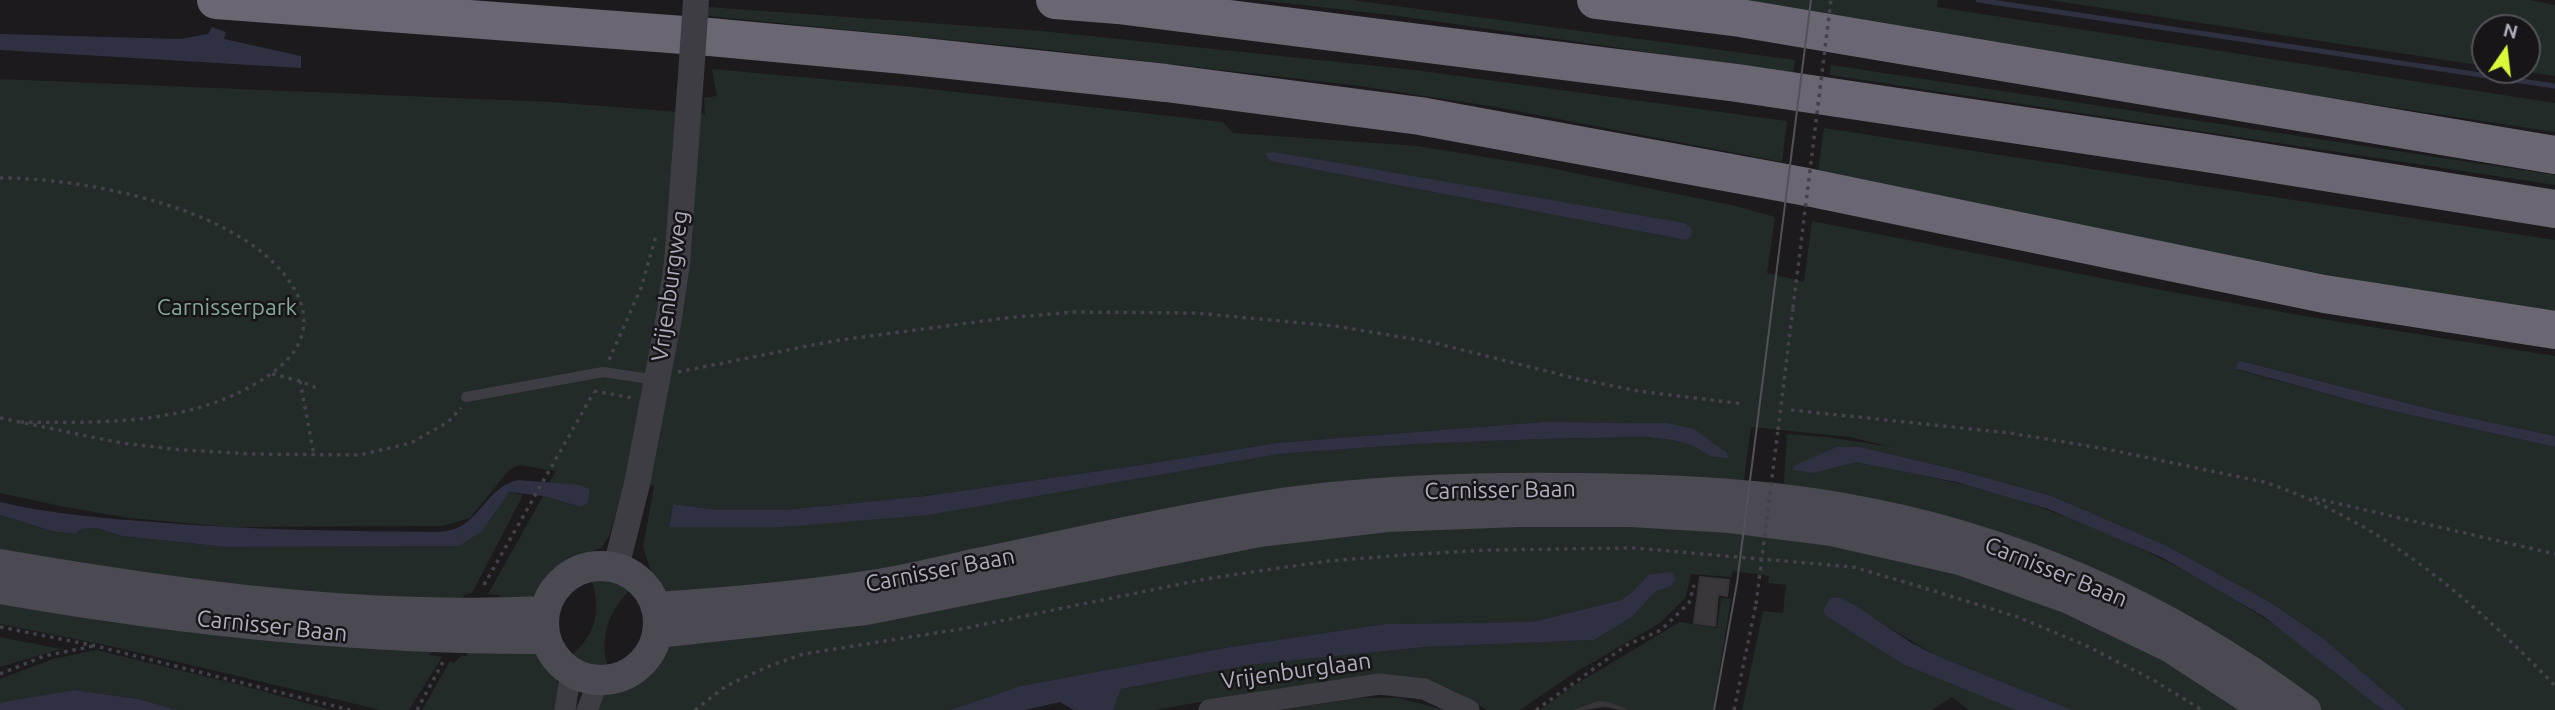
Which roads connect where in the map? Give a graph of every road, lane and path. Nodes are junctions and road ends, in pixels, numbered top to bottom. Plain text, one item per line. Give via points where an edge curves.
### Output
1 (216, 0) edge
2 (445, 0) edge
3 (696, 0) edge
4 (1055, 0) edge
5 (1596, 0) edge
6 (1831, 0) edge
7 (710, 37) junction
8 (2555, 155) edge
9 (0, 178) edge
10 (2555, 209) edge
11 (659, 224) dead end
12 (2555, 330) edge
13 (603, 372) junction
14 (272, 374) junction
15 (300, 381) junction
16 (661, 387) junction
17 (319, 389) dead end
18 (595, 389) junction
19 (466, 397) joint
20 (1744, 404) dead end
21 (1791, 410) dead end
22 (0, 418) edge
23 (20, 422) junction
24 (314, 455) junction
25 (2302, 495) junction
26 (2555, 554) edge
27 (0, 565) edge
28 (616, 567) junction
29 (484, 585) dead end
30 (1693, 585) dead end
31 (0, 589) edge
32 (656, 620) junction
33 (545, 625) junction
34 (0, 627) edge
35 (96, 646) junction
36 (447, 655) dead end
37 (0, 674) edge
38 (585, 676) junction
39 (2555, 686) edge
40 (350, 710) edge
41 (417, 710) edge
42 (565, 710) edge
43 (587, 710) edge
44 (695, 710) edge
45 (1209, 710) edge
46 (1469, 710) edge
47 (1536, 710) edge
48 (1734, 710) edge
49 (2202, 710) edge
50 (2266, 710) edge
51 (2306, 710) edge

1 - 7 highway
2 - 7 highway
3 - 16 street, Vrijenburgweg, bridge via 677,263
4 - 10 highway via 1751,85
5 - 8 highway via 1740,18
6 - 48 path, bridge via 1756,604
7 - 12 highway via 1166,83 1420,116 1807,187 2324,294
9 - 14 path via 74,184 150,201 218,226 262,253 290,281 303,309 297,347
11 - 13 path, Vrijenburgweg via 641,288
13 - 16 lane
13 - 18 path, Vrijenburgweg
13 - 19 lane
14 - 15 path
14 - 23 path via 214,402 151,418
15 - 17 path
15 - 24 path
16 - 18 path
16 - 20 path via 677,373 904,330 1074,312 1195,313 1348,328 1431,342 1638,391
16 - 28 street, Vrijenburgweg
18 - 29 path, Vrijenburgweg
19 - 24 path via 461,410 448,422 411,443 360,455
21 - 25 path via 2066,442 2264,482
22 - 23 path
23 - 24 path via 121,443
25 - 26 path
25 - 39 path via 2404,551 2495,627
27 - 33 main road, Carnisser Baan via 262,602 384,611 511,613
28 - 32 main road via 645,586
28 - 33 main road via 576,571 555,587
30 - 47 path via 1689,603 1661,629 1627,645
31 - 33 main road, Carnisser Baan via 146,613 375,636
32 - 38 main road via 653,646 636,667 612,679
32 - 50 main road, Carnisser Baan via 866,610 1259,532 1387,517 1631,512 1832,531 1959,560 2067,598 2169,647
32 - 51 main road, Carnisser Baan via 880,584 1258,507 1385,493 1519,487 1649,490 1839,507 1966,536 2078,576 2180,626
33 - 38 main road via 555,658
34 - 35 path
35 - 37 path via 44,656
35 - 40 path
36 - 41 path
38 - 42 street
38 - 43 street
44 - 49 path via 726,686 803,654 961,629 1205,579 1390,556 1634,548 1853,567 2018,617 2087,646
45 - 46 street, Vrijenburglaan via 1379,684 1424,689

